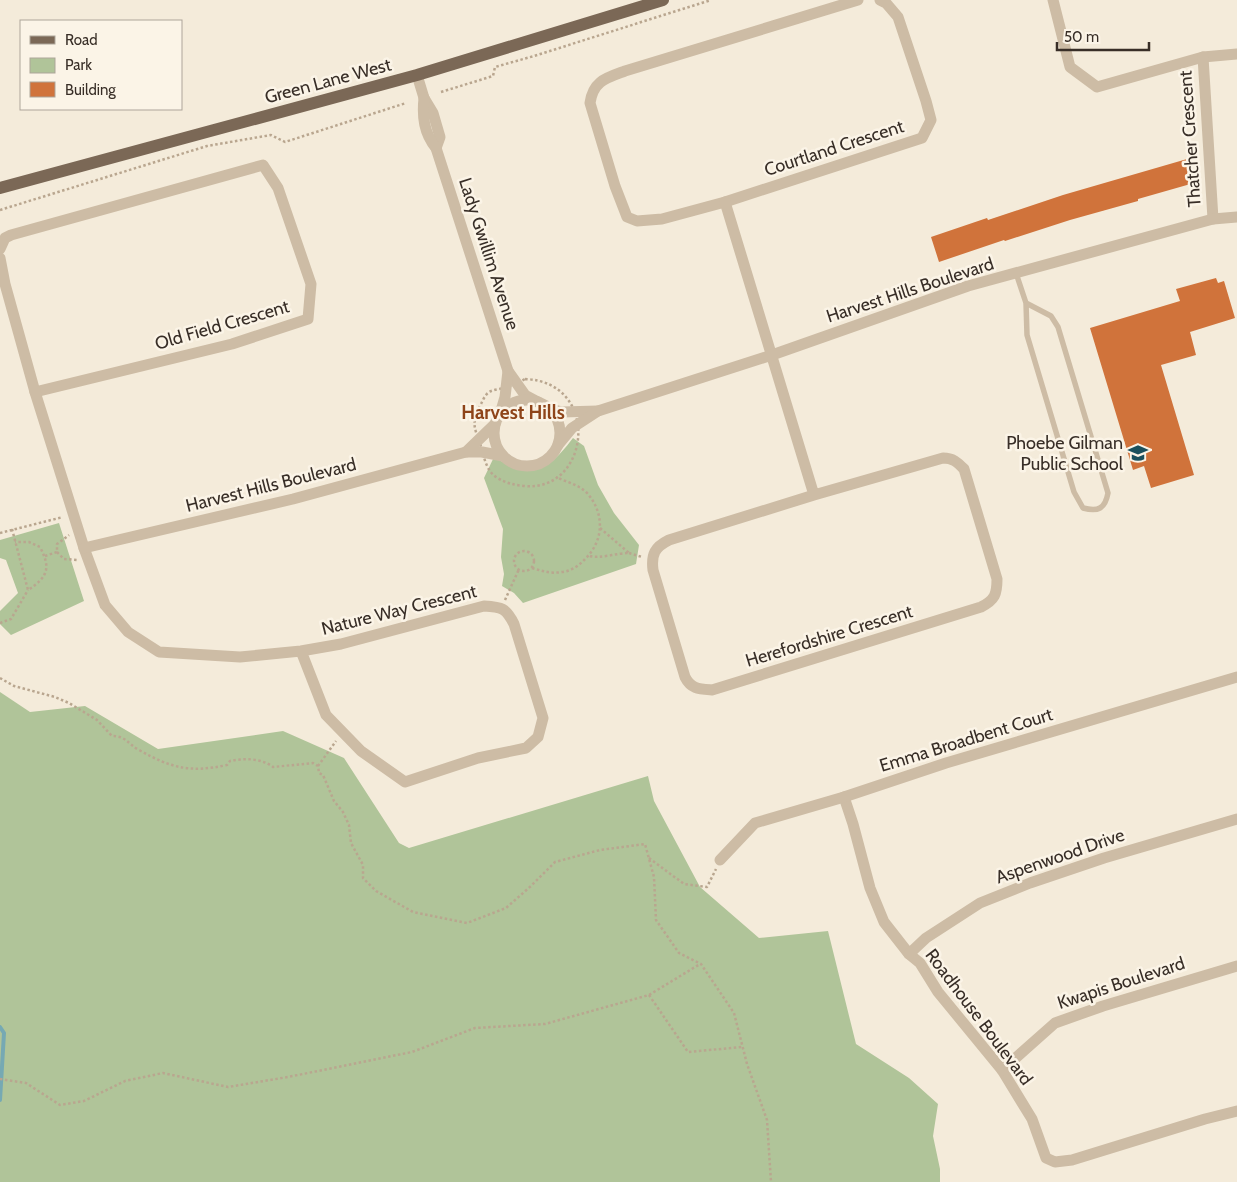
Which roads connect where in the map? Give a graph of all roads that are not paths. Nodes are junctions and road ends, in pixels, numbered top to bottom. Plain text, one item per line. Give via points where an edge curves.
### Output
1 (663, 0) edge
2 (858, 0) edge
3 (880, 0) edge
4 (1053, 0) edge
5 (1237, 54) edge
6 (1203, 56) junction
7 (417, 75) junction
8 (0, 188) edge
9 (725, 202) junction
10 (1237, 217) edge
11 (1213, 219) junction
12 (0, 248) edge
13 (0, 258) edge
14 (1016, 273) junction
15 (1026, 303) junction
16 (772, 355) junction
17 (511, 385) junction
18 (35, 392) junction
19 (542, 405) junction
20 (598, 411) junction
21 (497, 419) junction
22 (558, 444) junction
23 (481, 446) junction
24 (503, 456) junction
25 (814, 494) junction
26 (86, 553) junction
27 (301, 651) junction
28 (1237, 677) edge
29 (844, 797) junction
30 (1237, 819) edge
31 (720, 860) road end
32 (909, 954) junction
33 (1237, 966) edge
34 (1002, 1070) junction
35 (1237, 1111) edge

1 - 7 main road, Green Lane West
2 - 9 street, Courtland Crescent via 625,70 603,79 591,93 590,103 627,216 637,221 662,218
3 - 9 street, Courtland Crescent via 898,17 926,101 931,120 922,138
4 - 6 street, Thatcher Crescent via 1070,67 1096,87
5 - 6 street, Thatcher Crescent
6 - 11 street, Thatcher Crescent
7 - 8 main road, Green Lane West
7 - 17 street, Lady Gwillim Avenue via 424,98 434,113 440,137 436,148
9 - 16 street
10 - 11 street, Harvest Hills Boulevard
11 - 14 street, Harvest Hills Boulevard
12 - 18 street, Old Field Crescent via 5,238 11,235 262,165 278,188 311,284 308,319 232,344
13 - 18 street
14 - 15 lane
14 - 16 street, Harvest Hills Boulevard via 968,286
15 - 15 lane via 1027,335 1074,492 1083,508 1100,508 1108,493 1058,327 1051,316
16 - 20 street, Harvest Hills Boulevard
16 - 25 street
17 - 19 street
17 - 21 street, Lady Gwillim Avenue
18 - 26 street
19 - 20 street, Harvest Hills Boulevard via 562,412
19 - 21 street via 526,400 515,403 505,408
19 - 22 street via 555,417 559,427
20 - 22 street, Harvest Hills Boulevard via 578,424
21 - 23 street
21 - 24 street via 494,436
22 - 24 street via 543,462 532,466 512,463
23 - 24 street, Harvest Hills Boulevard
23 - 26 street, Harvest Hills Boulevard
25 - 25 street, Herefordshire Crescent via 669,540 654,550 653,570 685,677 694,688 712,690 981,607 990,603 996,593 997,579 964,469 951,458
26 - 27 street, Nature Way Crescent via 105,605 128,632 159,652 240,657
27 - 27 street, Nature Way Crescent via 341,644 484,606 501,608 509,613 514,624 543,718 538,737 526,748 478,758 405,782 361,750 326,714
28 - 29 street, Emma Broadbent Court
29 - 31 street, Emma Broadbent Court via 755,823
29 - 32 street, Roadhouse Boulevard via 870,888 884,922
30 - 32 street, Aspenwood Drive via 1104,858 980,903 926,938
32 - 34 street, Roadhouse Boulevard via 920,963 938,992
33 - 34 street, Kwapis Boulevard via 1054,1023
34 - 35 street, Roadhouse Boulevard via 1032,1119 1046,1158 1055,1162 1072,1160

